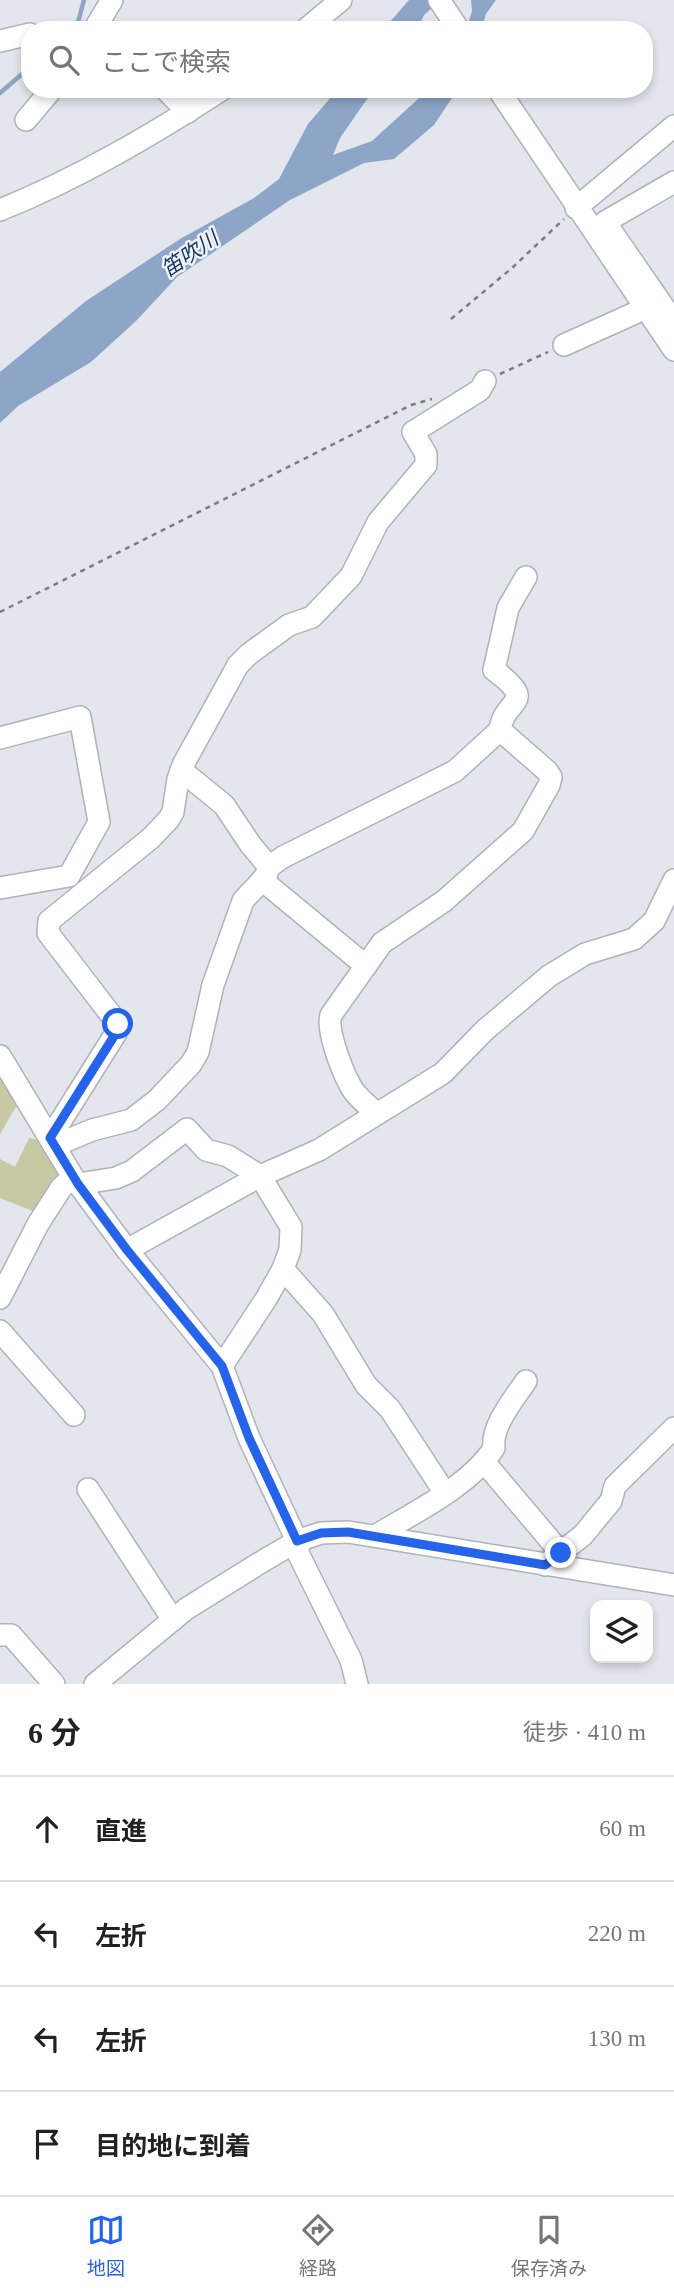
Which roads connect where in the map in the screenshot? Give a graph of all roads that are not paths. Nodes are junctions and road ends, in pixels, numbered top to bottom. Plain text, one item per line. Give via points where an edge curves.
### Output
1 (112, 0) edge
2 (341, 0) edge
3 (439, 0) edge
4 (99, 21) edge
5 (316, 21) edge
6 (452, 21) edge
7 (21, 36) edge
8 (0, 41) edge
9 (44, 98) edge
10 (174, 98) edge
11 (209, 98) edge
12 (504, 98) edge
13 (188, 112) junction
14 (26, 120) dead end
15 (674, 126) edge
16 (674, 182) edge
17 (576, 208) junction
18 (0, 210) edge
19 (646, 308) junction
20 (674, 322) edge
21 (564, 345) road end
22 (674, 350) edge
23 (485, 381) road end
24 (526, 577) dead end
25 (500, 730) junction
26 (0, 738) edge
27 (181, 770) junction
28 (266, 874) junction
29 (66, 877) junction
30 (674, 880) edge
31 (0, 888) edge
32 (74, 901) junction
33 (366, 966) junction
34 (0, 1056) edge
35 (377, 1114) junction
36 (52, 1142) junction
37 (260, 1176) junction
38 (75, 1181) junction
39 (127, 1250) junction
40 (283, 1269) junction
41 (0, 1298) edge
42 (0, 1331) edge
43 (222, 1366) junction
44 (526, 1381) dead end
45 (74, 1415) dead end
46 (674, 1428) edge
47 (485, 1463) junction
48 (88, 1489) dead end
49 (445, 1493) junction
50 (375, 1536) junction
51 (297, 1541) junction
52 (553, 1559) junction
53 (674, 1585) edge
54 (173, 1620) junction
55 (0, 1635) edge
56 (54, 1684) edge
57 (95, 1684) edge
58 (357, 1684) edge

1 - 4 street
2 - 5 street
3 - 6 street
7 - 8 street
9 - 14 street
10 - 13 street
11 - 13 street
12 - 17 street
13 - 18 street via 73,176
15 - 17 street
16 - 20 street via 605,222
17 - 19 street
19 - 21 street
19 - 22 street
23 - 27 street via 480,390 413,432 426,454 426,465 378,522 351,576 312,617 289,625 238,665
24 - 25 street via 508,608 495,670 517,692
25 - 28 street via 455,771 283,857
25 - 33 street via 551,777 529,824 444,901 382,943
26 - 29 street via 80,717 99,822
27 - 28 street via 224,805
27 - 32 street via 169,819
28 - 33 street
28 - 36 street via 243,901 191,1063 157,1100 131,1119
29 - 31 street
29 - 32 street
30 - 35 street via 653,921 634,939 585,954 549,976 443,1073
32 - 36 street via 49,921 48,933 118,1024
33 - 35 street via 329,1022 350,1087
34 - 36 street
35 - 37 street via 320,1150
36 - 38 street
37 - 38 street via 228,1156 206,1150 187,1129 132,1171 116,1178
37 - 39 street
37 - 40 street via 291,1227
38 - 39 street
38 - 41 street via 61,1188
39 - 43 street
40 - 43 street
40 - 49 street via 323,1314 366,1385 390,1409
42 - 45 street
43 - 51 street via 249,1438
44 - 47 street via 509,1406
46 - 52 street via 615,1486 611,1501 583,1535
47 - 49 street
47 - 52 street
48 - 54 street
49 - 50 street
50 - 51 street via 321,1533
50 - 52 street
51 - 54 street
51 - 58 street via 299,1555 351,1660
52 - 53 street
54 - 57 street
55 - 56 street via 11,1635

